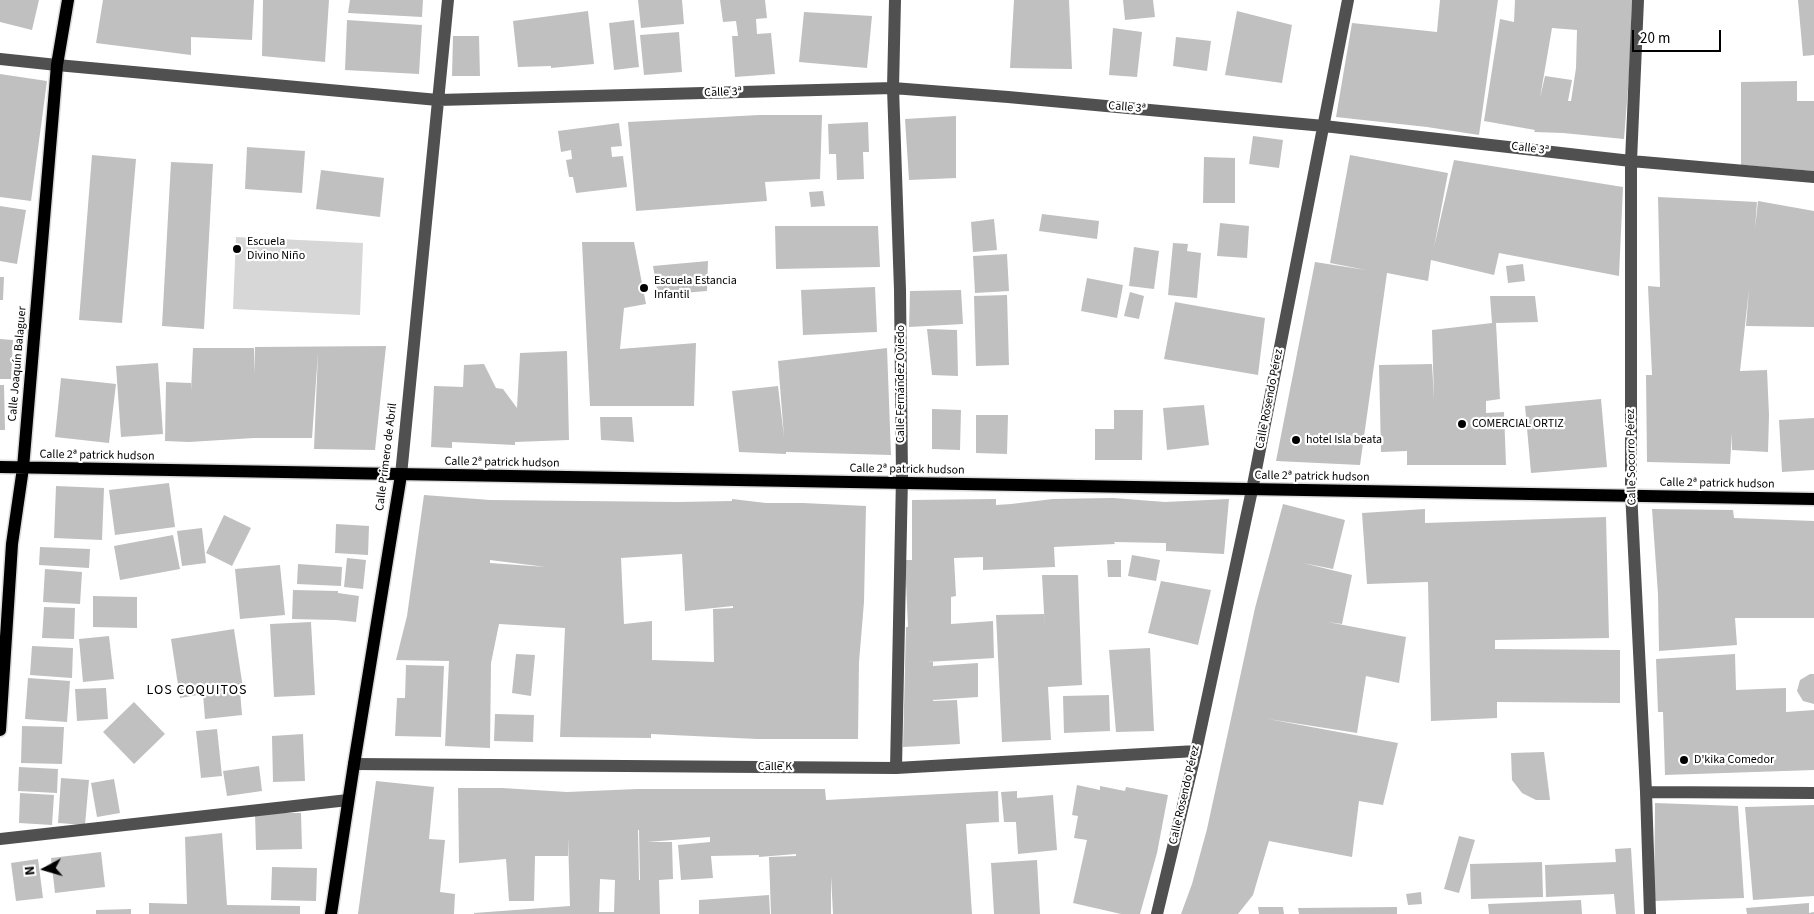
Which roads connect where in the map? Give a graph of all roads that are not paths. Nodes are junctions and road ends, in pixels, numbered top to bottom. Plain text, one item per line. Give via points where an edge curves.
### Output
1 (68, 0) edge
2 (448, 0) edge
3 (895, 0) edge
4 (1348, 0) edge
5 (1638, 0) edge
6 (0, 59) edge
7 (57, 65) junction
8 (893, 88) junction
9 (438, 100) junction
10 (1324, 126) junction
11 (1631, 161) junction
12 (1814, 177) edge
13 (0, 467) edge
14 (23, 468) junction
15 (401, 475) junction
16 (902, 484) junction
17 (1252, 490) junction
18 (1632, 496) junction
19 (1814, 499) edge
20 (0, 730) edge
21 (1196, 752) junction
22 (354, 764) junction
23 (896, 768) junction
24 (1646, 792) junction
25 (1814, 793) edge
26 (348, 800) junction
27 (0, 839) edge
28 (331, 914) edge
29 (1158, 914) edge
30 (1650, 914) edge

1 - 7 main road, Calle Joaquín Balaguer
2 - 9 street, Calle Primero de Abril
3 - 8 street, Calle Fernández Oviedo
4 - 10 street, Calle Rosendo Pérez
5 - 11 street, Calle Socorro Pérez
6 - 7 street, Calle 3ª
7 - 9 street, Calle 3ª
7 - 14 main road, Calle Joaquín Balaguer
8 - 9 street, Calle 3ª
8 - 10 street, Calle 3ª
8 - 16 street, Calle Fernández Oviedo
9 - 15 street, Calle Primero de Abril
10 - 11 street, Calle 3ª
10 - 17 street, Calle Rosendo Pérez
11 - 12 street, Calle 3ª
11 - 18 street, Calle Socorro Pérez
13 - 14 main road, Calle 2ª patrick hudson
14 - 15 main road, Calle 2ª patrick hudson
14 - 20 main road, Calle Joaquín Balaguer via 12,544
15 - 16 main road, Calle 2ª patrick hudson
15 - 22 main road, Calle Primero de Abril
16 - 17 main road, Calle 2ª patrick hudson
16 - 23 street, Calle Fernández Oviedo
17 - 18 main road, Calle 2ª patrick hudson
17 - 21 street, Calle Rosendo Pérez
18 - 19 main road, Calle 2ª patrick hudson
18 - 24 street, Calle Socorro Pérez
21 - 23 street, Calle K
21 - 29 street, Calle Rosendo Pérez
22 - 23 street, Calle K
22 - 26 main road, Calle Primero de Abril
24 - 25 street
24 - 30 street, Calle Socorro Pérez
26 - 27 street
26 - 28 main road, Calle Primero de Abril

